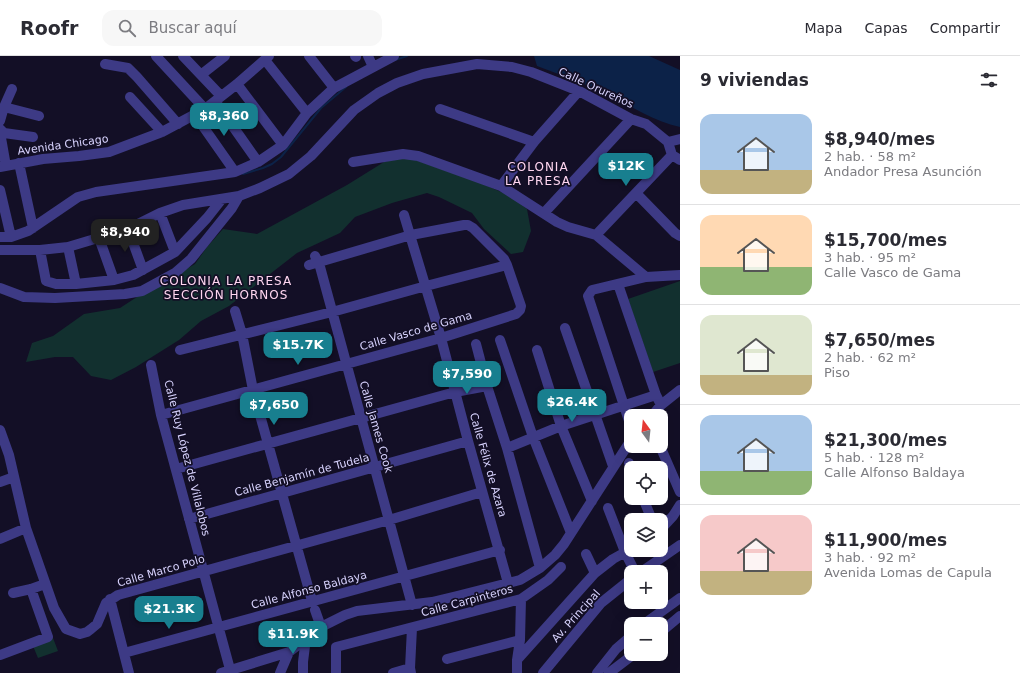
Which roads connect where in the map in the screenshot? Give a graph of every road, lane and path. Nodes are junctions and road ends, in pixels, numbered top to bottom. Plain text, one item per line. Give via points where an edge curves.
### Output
1 (156, 56) edge
2 (183, 56) edge
3 (226, 56) edge
4 (309, 56) edge
5 (368, 56) edge
6 (394, 56) edge
7 (267, 58) edge
8 (478, 61) edge
9 (512, 63) edge
10 (105, 64) dead end
11 (373, 66) junction
12 (202, 74) junction
13 (237, 84) junction
14 (334, 88) junction
15 (12, 89) dead end
16 (579, 91) junction
17 (130, 97) dead end
18 (218, 98) junction
19 (4, 107) junction
20 (205, 109) junction
21 (440, 109) dead end
22 (307, 112) junction
23 (196, 115) junction
24 (39, 116) dead end
25 (631, 118) junction
26 (0, 121) edge
27 (178, 124) junction
28 (0, 131) edge
29 (162, 132) junction
30 (33, 137) dead end
31 (680, 138) edge
32 (534, 142) junction
33 (668, 142) junction
34 (283, 145) junction
35 (676, 158) edge
36 (258, 162) junction
37 (353, 162) dead end
38 (19, 163) junction
39 (3, 166) edge
40 (235, 172) junction
41 (502, 186) junction
42 (0, 190) edge
43 (636, 193) junction
44 (239, 196) junction
45 (222, 199) junction
46 (160, 213) junction
47 (544, 213) junction
48 (404, 215) dead end
49 (33, 228) junction
50 (128, 228) junction
51 (411, 235) junction
52 (596, 235) junction
53 (680, 236) edge
54 (0, 237) edge
55 (11, 237) junction
56 (99, 238) junction
57 (68, 247) junction
58 (0, 250) edge
59 (40, 250) junction
60 (175, 252) junction
61 (508, 265) junction
62 (143, 270) junction
63 (680, 275) edge
64 (646, 277) junction
65 (114, 280) junction
66 (76, 284) junction
67 (618, 284) junction
68 (426, 286) junction
69 (0, 288) edge
70 (235, 311) dead end
71 (332, 312) junction
72 (565, 328) dead end
73 (242, 334) junction
74 (441, 338) junction
75 (500, 340) dead end
76 (476, 344) dead end
77 (180, 350) dead end
78 (537, 350) dead end
79 (346, 364) junction
80 (151, 365) dead end
81 (487, 386) junction
82 (253, 390) junction
83 (680, 390) edge
84 (455, 392) junction
85 (656, 394) junction
86 (661, 405) junction
87 (624, 406) junction
88 (625, 409) edge
89 (658, 409) edge
90 (161, 415) junction
91 (595, 415) junction
92 (361, 418) junction
93 (562, 426) junction
94 (0, 430) edge
95 (533, 437) junction
96 (468, 441) junction
97 (268, 444) junction
98 (507, 448) junction
99 (624, 450) edge
100 (663, 453) edge
101 (613, 466) junction
102 (375, 467) junction
103 (176, 469) junction
104 (14, 477) junction
105 (0, 482) edge
106 (482, 492) junction
107 (680, 492) edge
108 (282, 493) junction
109 (592, 501) junction
110 (680, 505) edge
111 (608, 508) dead end
112 (189, 519) junction
113 (389, 520) junction
114 (668, 521) edge
115 (26, 528) junction
116 (571, 534) junction
117 (0, 539) edge
118 (624, 542) edge
119 (297, 545) junction
120 (680, 545) edge
121 (500, 550) junction
122 (624, 553) edge
123 (586, 554) dead end
124 (651, 565) edge
125 (561, 567) dead end
126 (540, 568) junction
127 (204, 571) junction
128 (595, 573) junction
129 (404, 577) junction
130 (508, 583) junction
131 (45, 584) junction
132 (624, 585) edge
133 (31, 589) junction
134 (13, 593) dead end
135 (680, 598) edge
136 (110, 599) junction
137 (521, 599) junction
138 (668, 603) edge
139 (412, 605) junction
140 (313, 606) junction
141 (658, 609) edge
142 (680, 616) edge
143 (651, 617) edge
144 (668, 626) edge
145 (219, 627) junction
146 (321, 627) junction
147 (412, 628) junction
148 (306, 638) junction
149 (520, 640) junction
150 (624, 642) edge
151 (289, 652) junction
152 (124, 653) junction
153 (0, 656) edge
154 (447, 660) dead end
155 (517, 660) junction
156 (628, 661) edge
157 (621, 669) edge
158 (410, 671) edge
159 (228, 672) edge
160 (129, 673) edge
161 (280, 673) edge
162 (303, 673) edge
163 (336, 673) edge
164 (393, 673) edge
165 (517, 673) edge
166 (543, 673) edge
167 (597, 673) edge
168 (609, 673) edge

1 - 20 street
2 - 12 street
3 - 12 street
4 - 14 street
5 - 11 street
6 - 11 street
7 - 13 street, Avenida Chicago
7 - 22 street
8 - 9 street, Calle Orureños
8 - 44 street, Calle Orureños via 423,74 378,93 354,110 311,156 289,174
9 - 16 street, Calle Orureños
10 - 27 street via 128,68
11 - 14 street
12 - 18 street
13 - 18 street, Avenida Chicago
13 - 34 street
14 - 22 street
15 - 19 street
16 - 25 street, Calle Orureños
16 - 32 street
17 - 29 street
18 - 20 street, Avenida Chicago
18 - 36 street
19 - 24 street
19 - 26 street
20 - 23 street, Avenida Chicago
21 - 32 street
22 - 34 street
23 - 27 street, Avenida Chicago
23 - 40 street
25 - 33 street, Calle Orureños via 646,124
25 - 47 street
27 - 29 street, Avenida Chicago
28 - 30 street
28 - 39 street
29 - 38 street, Avenida Chicago via 109,152
31 - 33 street
32 - 41 street
33 - 35 street
34 - 36 street
35 - 43 street
36 - 40 street
37 - 41 street via 403,154 418,156
38 - 39 street, Avenida Chicago
38 - 49 street
40 - 49 street via 96,192 78,198
41 - 47 street
42 - 55 street
43 - 52 street
43 - 53 street
44 - 45 street, Calle Orureños
44 - 69 street via 191,259 175,273 142,291 55,298 24,297
45 - 46 street, Calle Orureños via 183,205
45 - 60 street
46 - 50 street, Calle Orureños
46 - 60 street
47 - 52 street via 568,227
48 - 51 street, Calle Félix de Azara
49 - 55 street
50 - 56 street, Calle Orureños
50 - 62 street
51 - 61 street via 468,226 500,254
51 - 68 street, Calle Félix de Azara
51 - 71 street, Calle James Cook via 314,261
52 - 64 street
54 - 55 street
56 - 57 street, Calle Orureños
56 - 65 street
57 - 59 street, Calle Orureños
57 - 66 street
58 - 59 street, Calle Orureños
59 - 66 street via 46,281
60 - 62 street
61 - 68 street
61 - 74 street, Calle Vasco de Gama via 520,310 516,314
62 - 65 street
63 - 64 street
64 - 67 street
65 - 66 street
67 - 85 street
67 - 87 street via 592,290 588,299
68 - 71 street
68 - 74 street, Calle Félix de Azara
70 - 73 street
71 - 73 street
71 - 79 street, Calle James Cook
72 - 91 street
73 - 77 street
73 - 82 street
74 - 79 street, Calle Vasco de Gama
74 - 84 street, Calle Félix de Azara
75 - 95 street
76 - 81 street
78 - 93 street
79 - 82 street, Calle Vasco de Gama
79 - 92 street, Calle James Cook
80 - 90 street, Calle Ruy López de Villalobos
81 - 84 street
81 - 98 street
82 - 90 street, Calle Vasco de Gama
82 - 97 street
83 - 86 street
84 - 92 street
84 - 96 street, Calle Félix de Azara
85 - 86 street
85 - 87 street
86 - 89 street
87 - 88 street
87 - 91 street
90 - 103 street, Calle Ruy López de Villalobos
91 - 93 street
91 - 101 street
92 - 97 street
92 - 102 street, Calle James Cook
93 - 95 street
93 - 109 street
94 - 104 street, Calle Marco Polo
95 - 98 street
95 - 116 street
96 - 102 street, Calle Benjamín de Tudela
96 - 106 street, Calle Félix de Azara
97 - 103 street
97 - 108 street
98 - 126 street
99 - 101 street
100 - 107 street
101 - 109 street
102 - 108 street, Calle Benjamín de Tudela
102 - 113 street, Calle James Cook
103 - 112 street, Calle Ruy López de Villalobos
104 - 105 street
104 - 115 street, Calle Marco Polo
106 - 113 street, Calle Marco Polo
106 - 121 street, Calle Félix de Azara
108 - 112 street, Calle Benjamín de Tudela
108 - 119 street
109 - 116 street
110 - 114 street
111 - 118 street
112 - 127 street, Calle Ruy López de Villalobos
113 - 119 street, Calle Marco Polo
113 - 129 street, Calle James Cook
115 - 117 street
115 - 131 street, Calle Marco Polo
116 - 126 street via 555,555
119 - 127 street, Calle Marco Polo
119 - 140 street
120 - 124 street
121 - 129 street, Calle Alfonso Baldaya
121 - 130 street, Calle Félix de Azara
122 - 128 street
123 - 128 street
125 - 137 street, Calle Carpinteros via 548,580
126 - 130 street via 520,580
127 - 136 street, Calle Marco Polo
127 - 145 street, Calle Ruy López de Villalobos
128 - 155 street
129 - 139 street, Calle James Cook
129 - 140 street, Calle Alfonso Baldaya
130 - 139 street
131 - 133 street
131 - 136 street, Calle Marco Polo via 59,619 66,629 74,633 91,630
132 - 166 street, Av. Principal via 601,604
133 - 134 street
133 - 153 street via 48,637
135 - 138 street
136 - 152 street
137 - 147 street, Calle Carpinteros
137 - 149 street
139 - 146 street via 357,611 336,618
140 - 145 street, Calle Alfonso Baldaya
140 - 146 street
141 - 143 street
142 - 144 street
145 - 152 street, Calle Alfonso Baldaya
145 - 159 street, Calle Ruy López de Villalobos
146 - 148 street
147 - 158 street, Calle Carpinteros
147 - 163 street via 336,647
148 - 151 street
148 - 162 street
149 - 154 street
149 - 155 street
150 - 167 street
151 - 159 street
151 - 161 street
152 - 160 street
155 - 165 street
156 - 157 street
157 - 168 street
158 - 164 street

